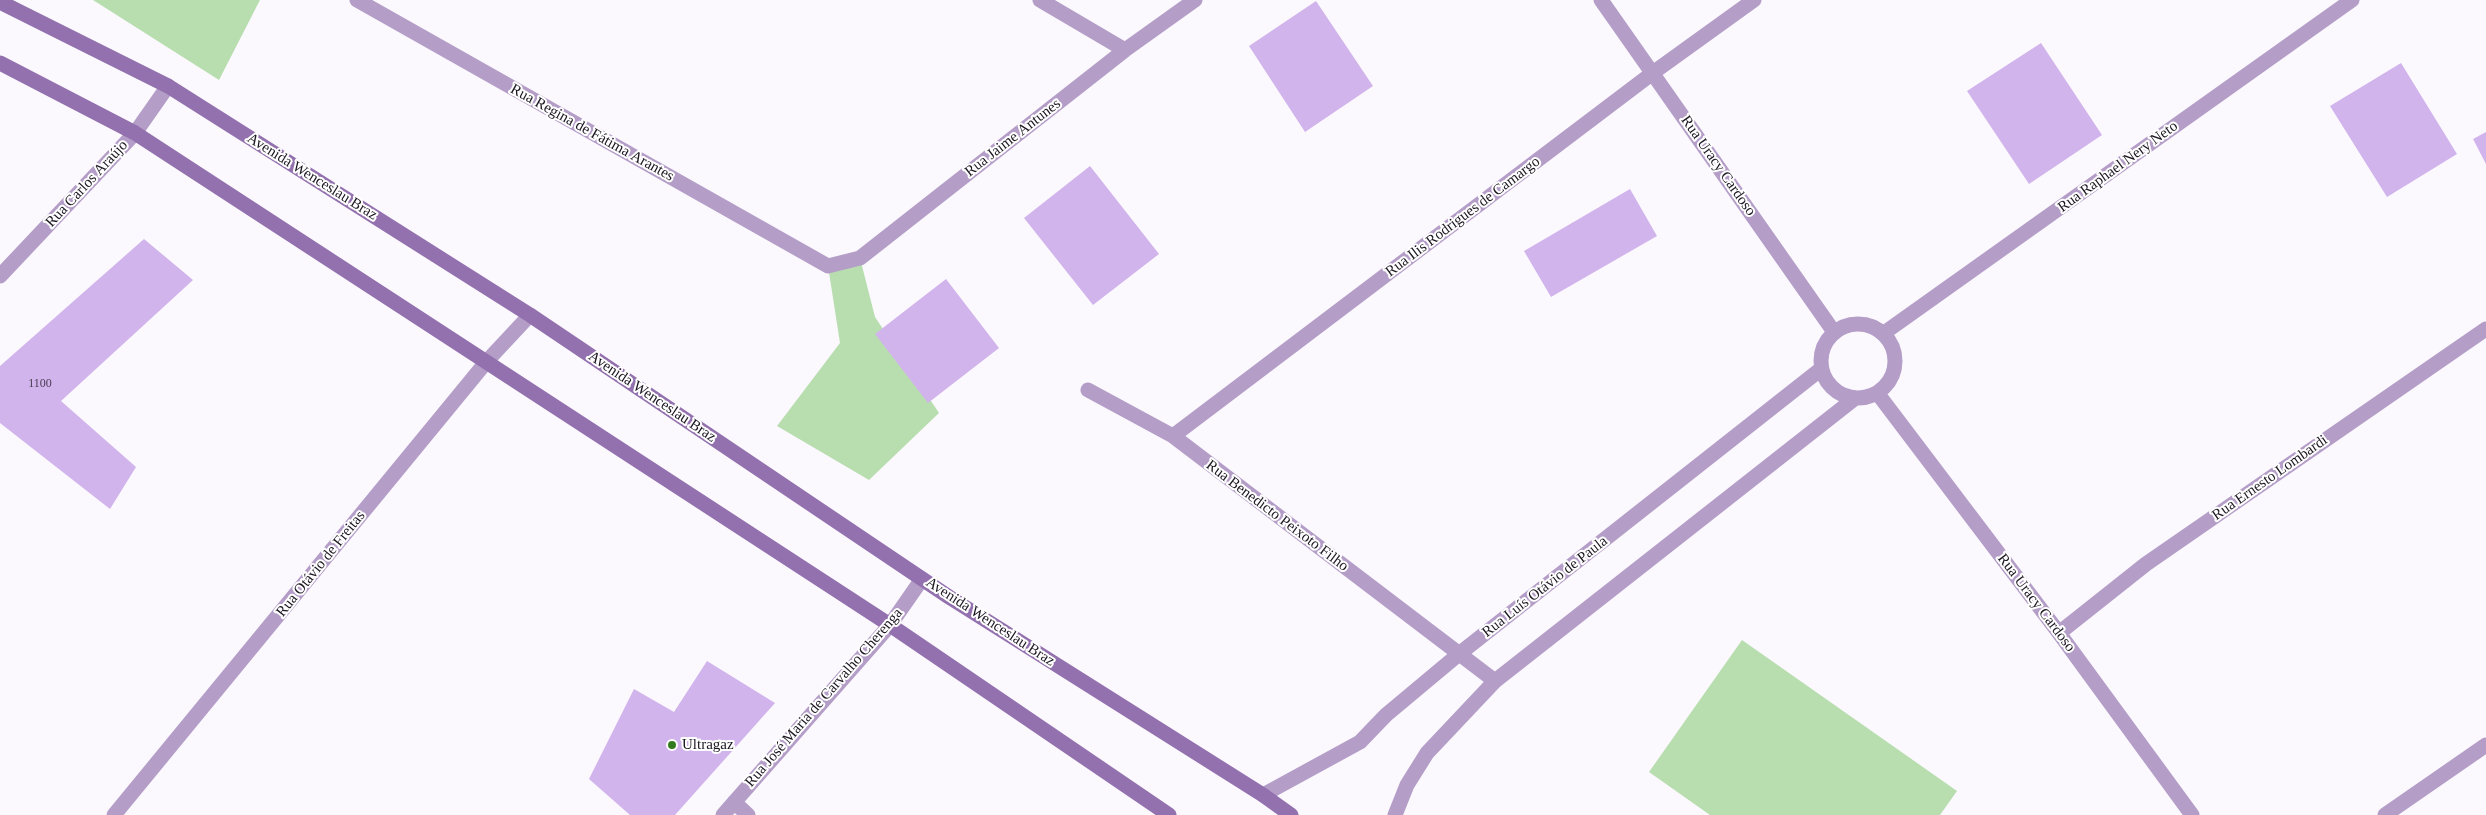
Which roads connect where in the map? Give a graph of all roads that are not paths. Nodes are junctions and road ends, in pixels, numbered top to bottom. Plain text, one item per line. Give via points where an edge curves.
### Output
1 (357, 0) edge
2 (1040, 0) edge
3 (1195, 0) edge
4 (1601, 0) edge
5 (1754, 0) edge
6 (2352, 0) edge
7 (0, 2) edge
8 (1125, 50) junction
9 (0, 63) edge
10 (1654, 72) junction
11 (168, 86) junction
12 (135, 133) junction
13 (828, 266) joint
14 (0, 276) edge
15 (530, 315) junction
16 (2486, 328) edge
17 (1834, 332) junction
18 (1884, 333) junction
19 (487, 361) junction
20 (1821, 369) junction
21 (1088, 390) dead end
22 (1878, 394) junction
23 (1854, 399) junction
24 (1173, 436) junction
25 (922, 579) junction
26 (890, 625) junction
27 (2059, 633) junction
28 (1459, 654) junction
29 (1495, 682) junction
30 (2486, 744) edge
31 (1263, 794) junction
32 (734, 802) junction
33 (114, 815) edge
34 (723, 815) edge
35 (748, 815) edge
36 (1169, 815) edge
37 (1291, 815) edge
38 (1395, 815) edge
39 (2192, 815) edge
40 (2385, 815) edge

1 - 13 street, Rua Regina de Fátima Arantes
2 - 8 street
3 - 8 street, Rua Jaime Antunes
4 - 10 street, Rua Uracy Cardoso
5 - 10 street, Rua Ilis Rodrigues de Camargo
6 - 18 street, Rua Raphael Nery Neto
7 - 11 main road, Avenida Wenceslau Braz
8 - 13 street, Rua Jaime Antunes via 860,258
9 - 12 main road
10 - 17 street, Rua Uracy Cardoso
10 - 24 street, Rua Ilis Rodrigues de Camargo
11 - 12 street, Rua Carlos Araújo
11 - 15 main road, Avenida Wenceslau Braz
12 - 14 street, Rua Carlos Araújo
12 - 19 main road
15 - 19 street, Rua Otávio de Freitas
15 - 25 main road, Avenida Wenceslau Braz
16 - 27 street, Rua Ernesto Lombardi via 2146,564
17 - 18 street via 1859,323
17 - 20 street via 1825,343
18 - 22 street via 1896,358 1895,372
19 - 26 main road
19 - 33 street, Rua Otávio de Freitas
20 - 23 street via 1839,394
20 - 28 street, Rua Luís Otávio de Paula
21 - 24 street, Rua Benedicto Peixoto Filho
22 - 23 street
22 - 27 street, Rua Uracy Cardoso
23 - 29 street
24 - 28 street, Rua Benedicto Peixoto Filho
25 - 26 street, Rua José Maria de Carvalho Cherenga
25 - 31 main road, Avenida Wenceslau Braz
26 - 32 street, Rua José Maria de Carvalho Cherenga
26 - 36 main road
27 - 39 street, Rua Uracy Cardoso
28 - 29 street, Rua Benedicto Peixoto Filho
28 - 31 street, Rua Luís Otávio de Paula via 1386,715 1360,742
29 - 38 street via 1427,753 1407,785
30 - 40 street
31 - 37 main road, Avenida Wenceslau Braz
32 - 34 street, Rua José Maria de Carvalho Cherenga
32 - 35 street

